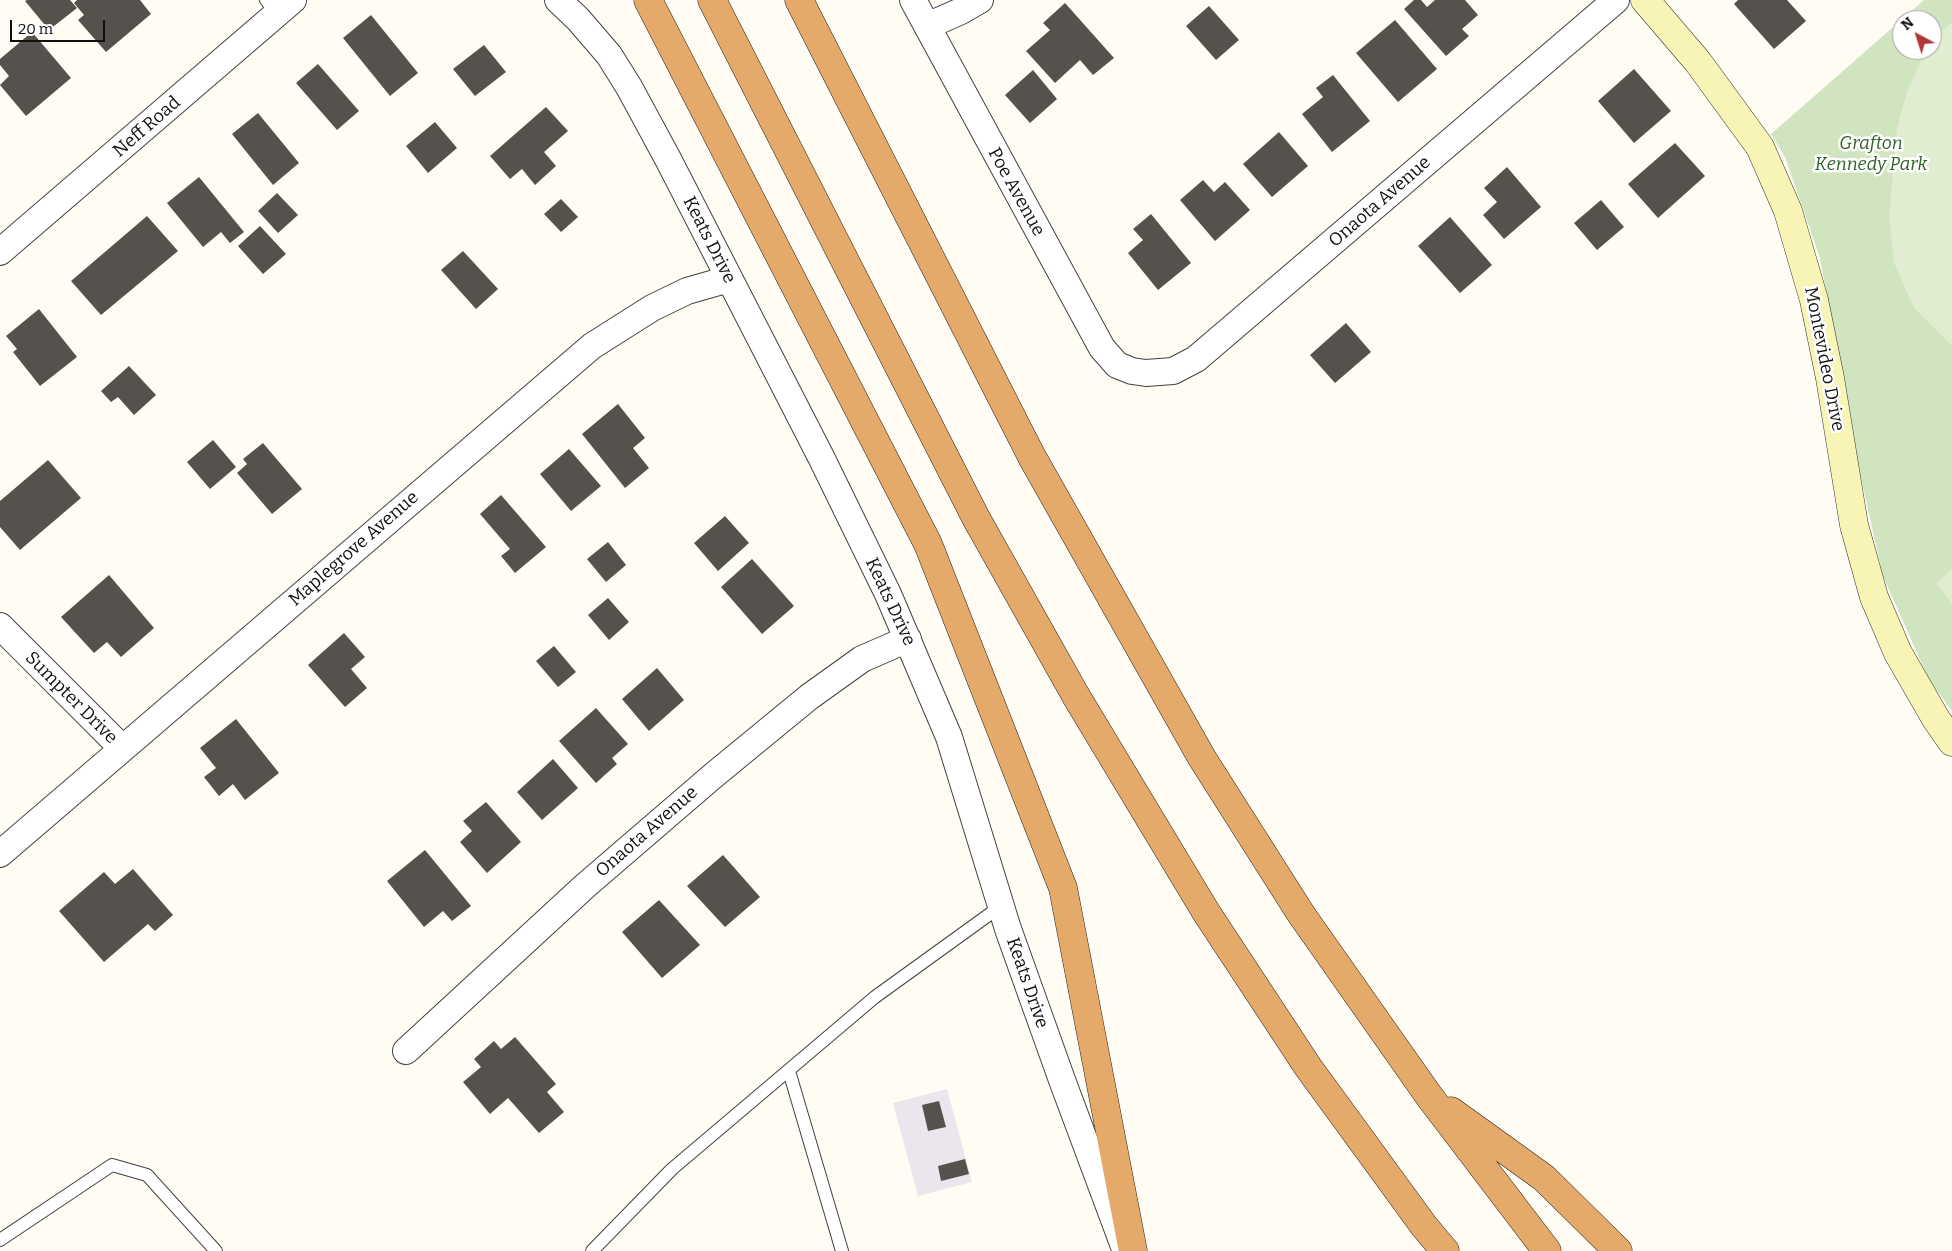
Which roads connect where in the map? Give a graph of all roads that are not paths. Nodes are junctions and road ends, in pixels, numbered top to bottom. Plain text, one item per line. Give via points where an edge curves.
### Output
1 (558, 0) edge
2 (648, 0) edge
3 (712, 0) edge
4 (799, 0) edge
5 (913, 0) edge
6 (980, 0) edge
7 (1616, 0) edge
8 (1645, 0) edge
9 (279, 5) edge
10 (927, 26) junction
11 (0, 252) edge
12 (729, 279) junction
13 (1132, 371) joint
14 (0, 626) edge
15 (908, 639) junction
16 (1952, 742) edge
17 (122, 748) junction
18 (0, 854) edge
19 (1005, 917) junction
20 (406, 1051) dead end
21 (788, 1071) junction
22 (1429, 1096) junction
23 (0, 1240) edge
24 (216, 1251) edge
25 (592, 1251) edge
26 (842, 1251) edge
27 (1125, 1251) edge
28 (1132, 1251) edge
29 (1445, 1251) edge
30 (1547, 1251) edge
31 (1618, 1251) edge

1 - 12 street, Keats Drive via 609,55 629,87
2 - 28 highway via 928,544 1063,888
3 - 29 highway via 976,518 1076,696 1206,912 1308,1067
4 - 22 highway via 1032,457 1202,758 1301,914
5 - 10 street, Poe Avenue
6 - 10 street
7 - 13 street, Onaota Avenue via 1196,359 1173,371
8 - 16 street, Montevideo Drive via 1698,62 1760,148 1788,211 1814,300 1854,525 1874,597 1898,653
9 - 11 street, Neff Road
10 - 13 street, Poe Avenue via 1102,348 1117,365
12 - 15 street, Keats Drive via 825,466
12 - 17 street, Maplegrove Avenue via 687,291 652,308 592,346
14 - 17 street, Sumpter Drive
15 - 19 street, Keats Drive via 950,737
15 - 20 street, Onaota Avenue via 862,659 809,697 585,886
17 - 18 street, Maplegrove Avenue
19 - 21 lane via 875,998
19 - 27 street, Keats Drive
21 - 25 lane via 672,1168
21 - 26 lane
22 - 30 highway
22 - 31 highway via 1544,1178
23 - 24 lane via 112,1164 147,1175

